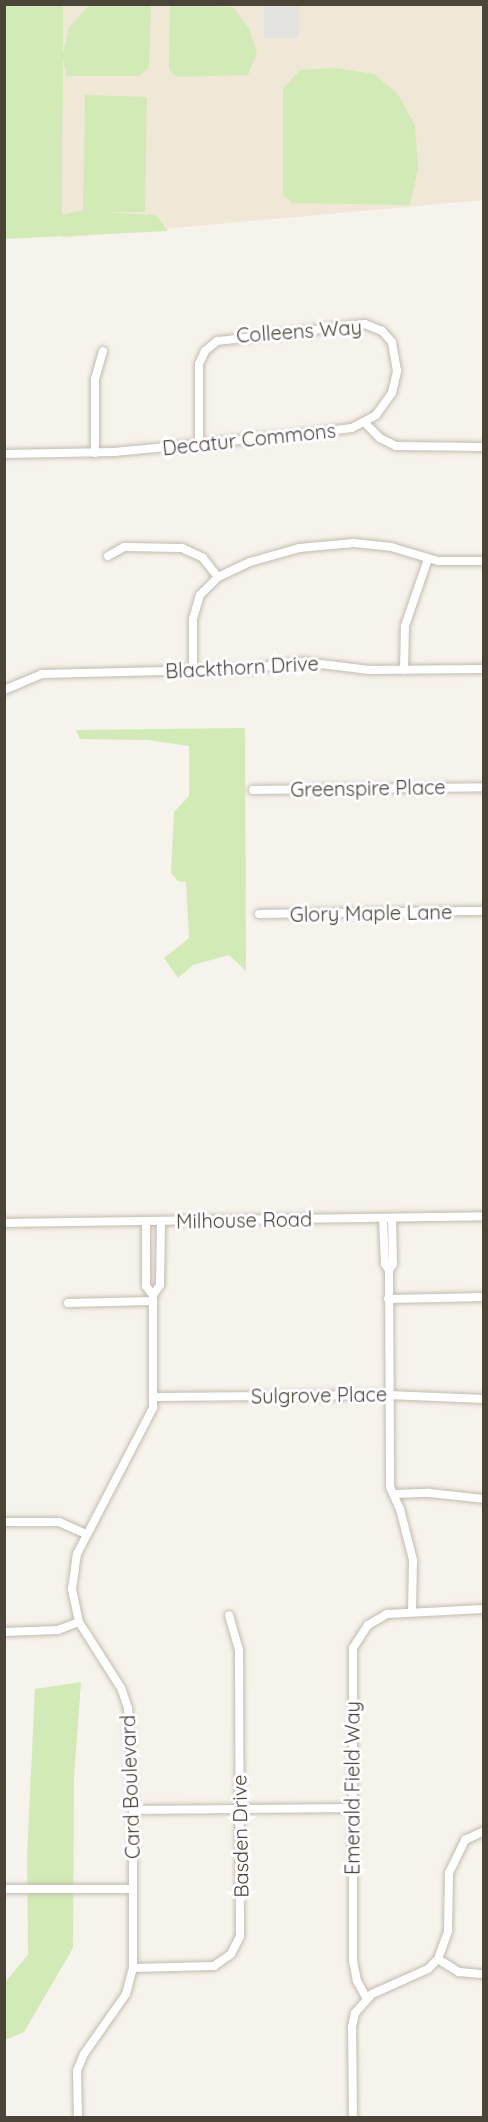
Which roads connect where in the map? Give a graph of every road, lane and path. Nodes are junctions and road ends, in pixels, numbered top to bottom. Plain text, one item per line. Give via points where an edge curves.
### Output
1 (103, 351) dead end
2 (365, 423) junction
3 (199, 444) junction
4 (483, 447) edge
5 (95, 453) junction
6 (4, 454) edge
7 (108, 556) dead end
8 (428, 559) junction
9 (483, 561) edge
10 (218, 577) junction
11 (483, 669) edge
12 (404, 670) junction
13 (193, 671) junction
14 (4, 690) edge
15 (483, 787) edge
16 (253, 790) dead end
17 (483, 911) edge
18 (259, 914) dead end
19 (483, 1216) edge
20 (388, 1218) junction
21 (146, 1221) junction
22 (161, 1221) junction
23 (4, 1223) edge
24 (483, 1297) edge
25 (153, 1298) junction
26 (388, 1299) junction
27 (68, 1304) dead end
28 (388, 1395) junction
29 (154, 1397) junction
30 (483, 1399) edge
31 (394, 1494) junction
32 (483, 1499) edge
33 (4, 1522) edge
34 (86, 1534) junction
35 (483, 1609) edge
36 (412, 1610) junction
37 (229, 1615) dead end
38 (79, 1622) junction
39 (4, 1632) edge
40 (352, 1808) junction
41 (239, 1809) junction
42 (133, 1810) junction
43 (483, 1831) edge
44 (4, 1889) edge
45 (133, 1889) junction
46 (438, 1959) junction
47 (133, 1968) junction
48 (483, 1974) edge
49 (367, 1999) junction
50 (78, 2118) edge
51 (353, 2118) edge

1 - 5 street via 95,379
2 - 3 street, Decatur Commons via 322,432
2 - 3 street, Colleens Way via 385,405 397,376 395,349 382,331 358,324 231,336 210,345 200,360
2 - 4 street via 380,438 396,446
3 - 5 street, Decatur Commons
5 - 6 street, Decatur Commons
7 - 10 street via 123,547 182,548 203,558
8 - 9 street
8 - 10 street via 376,545 328,544 271,555
8 - 12 street via 405,626
10 - 13 street via 202,592 194,608
11 - 12 street, Blackthorn Drive
12 - 13 street, Blackthorn Drive via 304,662
13 - 14 street, Blackthorn Drive via 42,674
15 - 16 street, Greenspire Place
17 - 18 street, Glory Maple Lane
19 - 20 street, Milhouse Road
20 - 22 street, Milhouse Road
20 - 26 street
21 - 22 street, Milhouse Road
21 - 23 street, Milhouse Road
21 - 25 street, Card Boulevard via 146,1286
22 - 25 street, Card Boulevard via 160,1285
24 - 26 street
25 - 27 street
25 - 29 street, Card Boulevard
26 - 28 street
28 - 29 street, Sulgrove Place
28 - 30 street, Sulgrove Place
28 - 31 street via 390,1486
29 - 34 street, Card Boulevard via 144,1429
31 - 32 street via 429,1492
31 - 36 street via 413,1560
33 - 34 street via 59,1522
34 - 38 street, Card Boulevard via 77,1554 72,1589
35 - 36 street, Emerald Field Way
36 - 40 street, Emerald Field Way via 377,1619 353,1648
37 - 41 street, Basden Drive via 239,1650
38 - 39 street via 58,1630
38 - 42 street, Card Boulevard via 121,1688 128,1708
40 - 41 street
40 - 49 street, Emerald Field Way via 353,1961 357,1981
41 - 42 street
41 - 47 street, Basden Drive via 241,1925 231,1954 214,1966
42 - 45 street, Card Boulevard
43 - 46 street via 465,1840 449,1873 448,1931
44 - 45 street
45 - 47 street, Card Boulevard
46 - 48 street via 459,1972
46 - 49 street via 428,1969
47 - 50 street, Card Boulevard via 126,1994 84,2054 77,2071
49 - 51 street via 355,2013 352,2027

